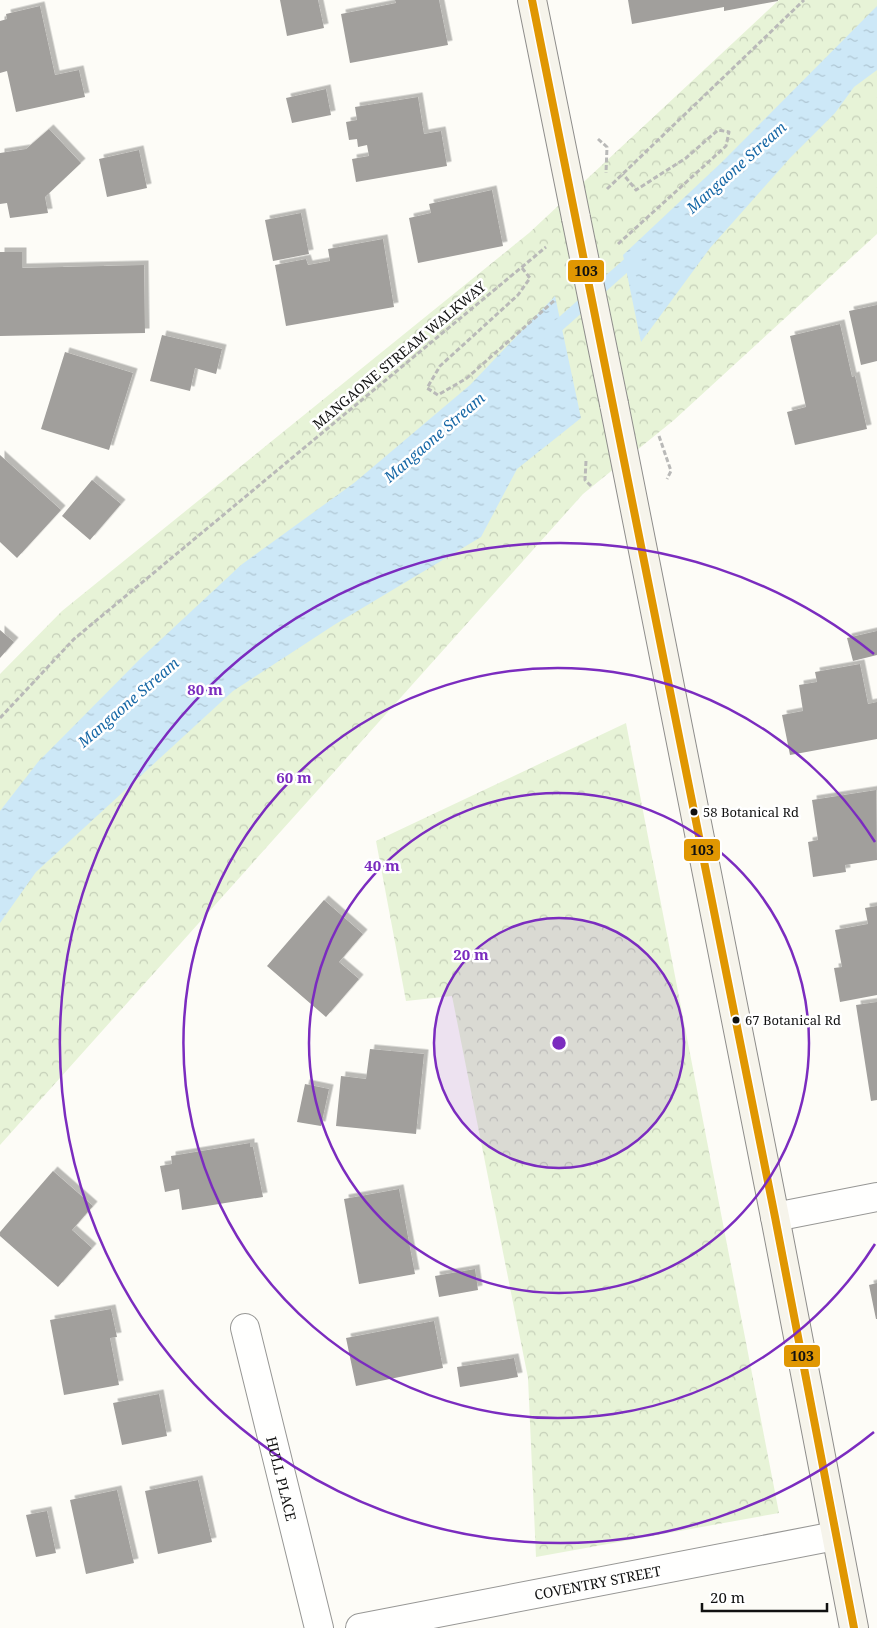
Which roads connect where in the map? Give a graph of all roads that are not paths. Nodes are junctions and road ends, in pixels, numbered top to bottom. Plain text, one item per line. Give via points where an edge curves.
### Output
1 (532, 0) edge
2 (877, 1197) edge
3 (775, 1216) junction
4 (245, 1328) dead end
5 (835, 1536) junction
6 (319, 1628) edge
7 (360, 1628) edge
8 (854, 1628) edge

1 - 3 main road, bridge
2 - 3 street
3 - 5 main road
4 - 6 street, HULL PLACE
5 - 7 street, COVENTRY STREET
5 - 8 main road

